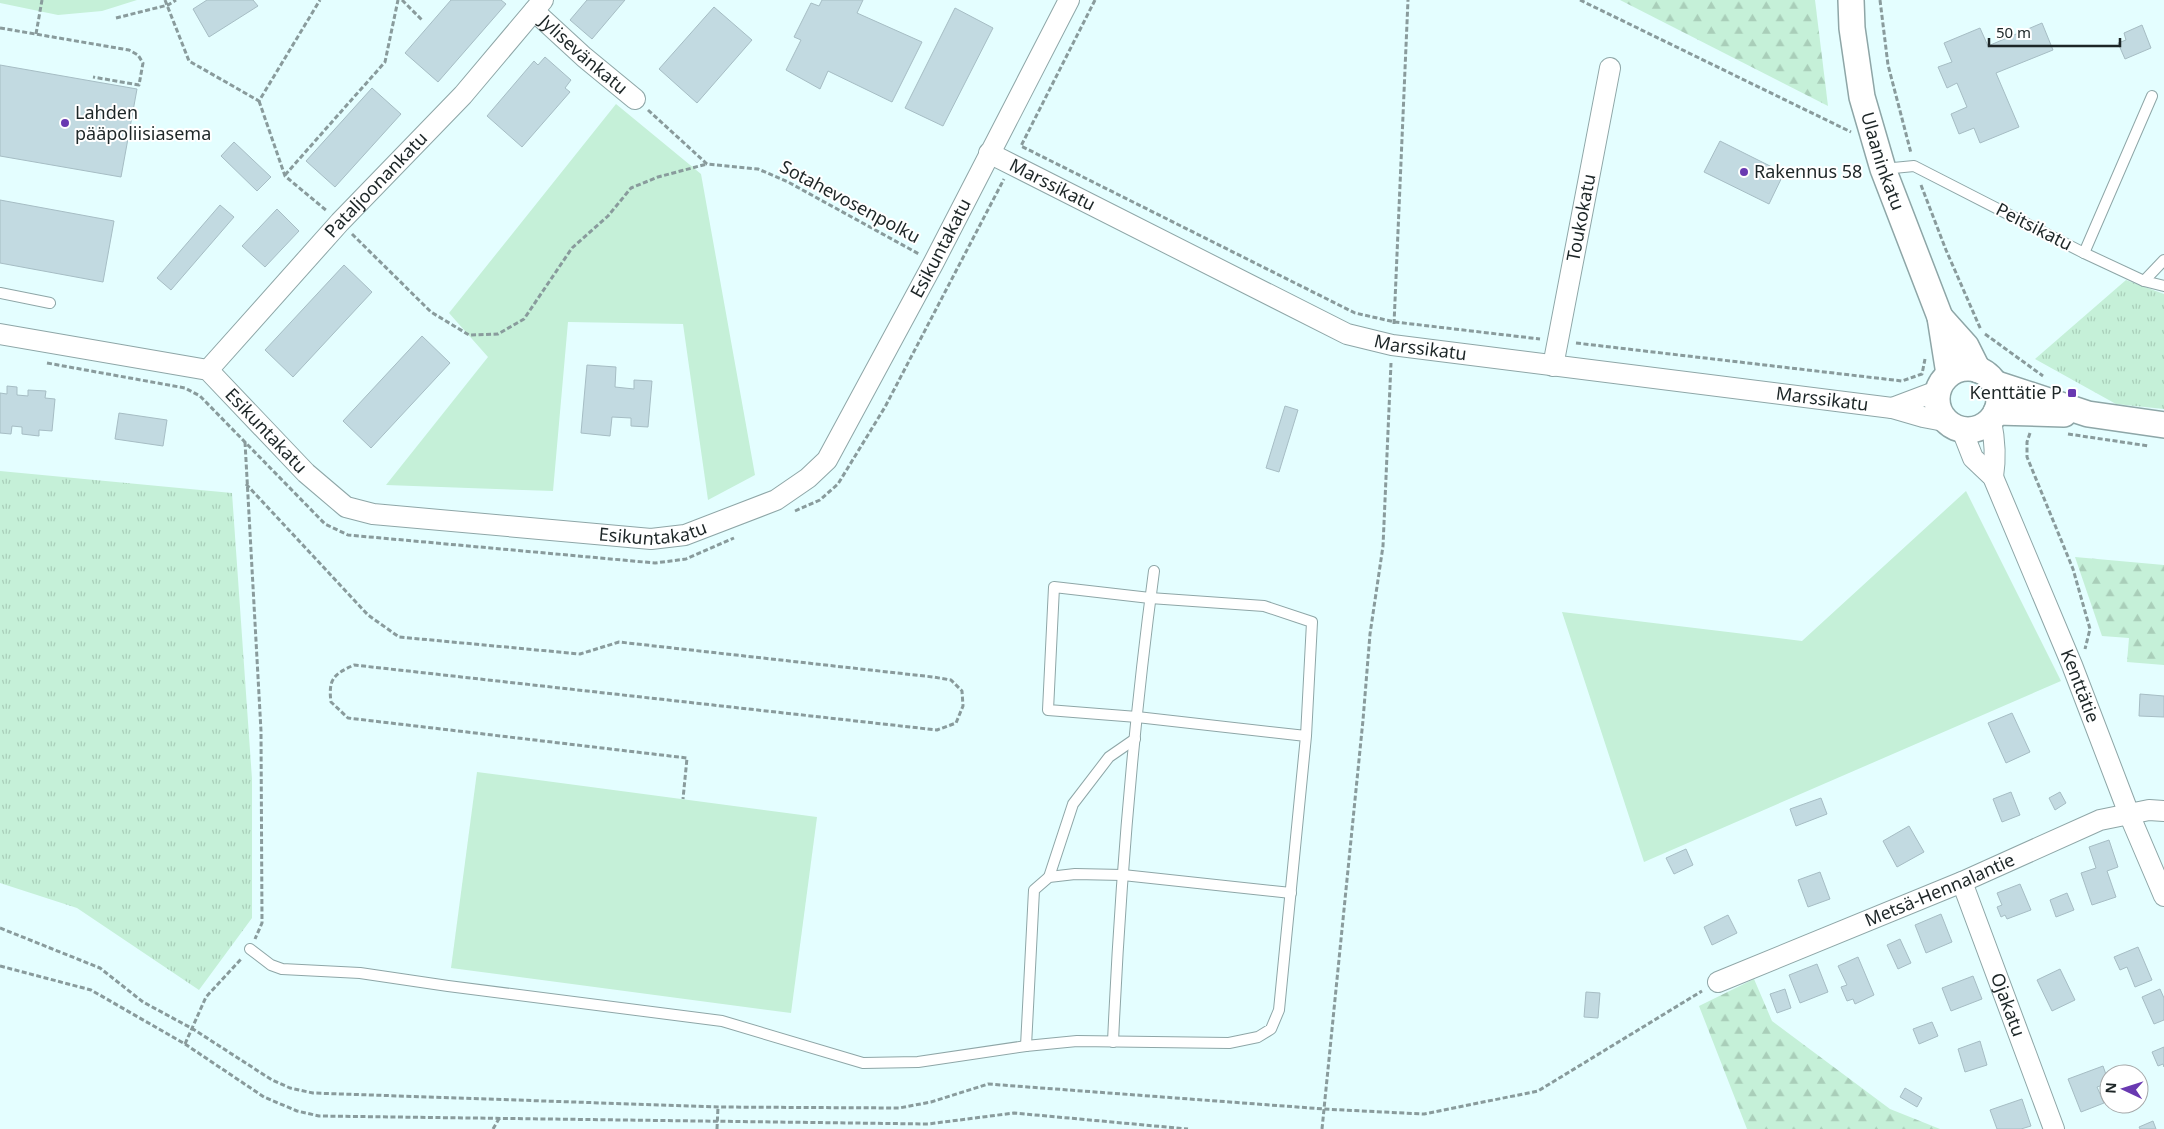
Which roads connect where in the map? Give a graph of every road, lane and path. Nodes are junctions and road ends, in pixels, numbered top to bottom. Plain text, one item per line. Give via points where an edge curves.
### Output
1 (42, 0) edge
2 (165, 0) edge
3 (176, 0) edge
4 (320, 0) edge
5 (398, 0) edge
6 (402, 0) edge
7 (1069, 0) edge
8 (1095, 0) edge
9 (1408, 0) edge
10 (1580, 0) edge
11 (1850, 0) edge
12 (1880, 0) edge
13 (534, 4) edge
14 (168, 5) junction
15 (116, 18) dead end
16 (422, 20) dead end
17 (0, 28) edge
18 (36, 34) junction
19 (1610, 68) dead end
20 (93, 77) dead end
21 (2152, 96) dead end
22 (635, 98) joint
23 (259, 101) junction
24 (1852, 133) dead end
25 (1021, 146) junction
26 (989, 153) junction
27 (707, 164) junction
28 (1011, 164) junction
29 (1914, 166) junction
30 (1883, 169) junction
31 (284, 176) junction
32 (340, 222) junction
33 (2084, 253) junction
34 (2164, 260) edge
35 (934, 262) junction
36 (954, 274) junction
37 (2144, 280) junction
38 (2164, 286) edge
39 (0, 293) edge
40 (50, 303) dead end
41 (1940, 317) junction
42 (1395, 322) junction
43 (0, 334) edge
44 (1557, 341) junction
45 (1392, 346) junction
46 (39, 361) dead end
47 (1553, 366) junction
48 (208, 370) junction
49 (2035, 370) dead end
50 (1986, 376) junction
51 (1902, 381) dead end
52 (1943, 383) junction
53 (1892, 408) junction
54 (2078, 410) junction
55 (1993, 417) junction
56 (1953, 426) junction
57 (2031, 432) dead end
58 (2066, 434) dead end
59 (2160, 436) edge
60 (245, 442) junction
61 (1993, 477) junction
62 (246, 484) junction
63 (793, 512) dead end
64 (740, 536) dead end
65 (1154, 571) dead end
66 (1150, 598) junction
67 (2083, 658) dead end
68 (1137, 717) junction
69 (1306, 736) junction
70 (1135, 739) junction
71 (683, 799) dead end
72 (2164, 811) edge
73 (2129, 814) junction
74 (1123, 875) junction
75 (1049, 877) junction
76 (1962, 882) junction
77 (1291, 893) junction
78 (2164, 896) edge
79 (0, 928) edge
80 (250, 949) junction
81 (0, 966) edge
82 (1718, 982) joint
83 (193, 1029) junction
84 (1113, 1042) junction
85 (185, 1044) junction
86 (1026, 1046) junction
87 (718, 1106) junction
88 (1324, 1109) junction
89 (500, 1117) junction
90 (718, 1120) junction
91 (494, 1129) edge
92 (717, 1129) edge
93 (1188, 1129) edge
94 (1322, 1129) edge
95 (2054, 1129) edge

1 - 18 path
2 - 14 path
3 - 14 path
4 - 23 path
5 - 31 path via 385,62
6 - 16 path
7 - 26 street, Esikuntakatu
8 - 25 path
9 - 42 path
10 - 24 path
11 - 30 street, Ulaaninkatu via 1862,97
12 - 29 path via 1893,91
13 - 22 street, Jylisevänkatu via 584,57
13 - 32 street, Pataljoonankatu via 463,94
14 - 15 path
14 - 23 path via 189,61
17 - 18 path
18 - 20 path via 129,50 143,63 139,85
19 - 44 street, Toukokatu
21 - 33 lane, Peitsikatu
22 - 27 path
23 - 31 path
25 - 28 path
25 - 42 path via 1354,313
26 - 28 street, Marssikatu
26 - 35 street, Esikuntakatu
27 - 32 path via 658,177 632,188 608,216 572,248 524,319 498,334 469,335 431,312
27 - 35 path, Sotahevosenpolku via 758,169 788,182
28 - 36 path
28 - 45 street, Marssikatu via 1347,334
29 - 30 lane
29 - 33 lane, Peitsikatu
29 - 49 path via 1980,328 1986,336
30 - 41 street, Ulaaninkatu
31 - 32 path
32 - 48 street, Pataljoonankatu
33 - 37 lane
34 - 37 lane
35 - 36 path, Sotahevosenpolku
35 - 48 street, Esikuntakatu via 827,460 776,500 685,535 651,539 373,514 346,507 306,474
36 - 63 path via 885,406 838,484 820,500
37 - 38 lane
39 - 40 lane
41 - 50 street via 1966,346
41 - 52 street
42 - 44 path
42 - 45 path
43 - 48 street
44 - 47 street, Toukokatu
44 - 51 path
45 - 47 street, Marssikatu
45 - 88 path via 1382,546 1370,634
46 - 60 path via 185,388 200,396
47 - 53 street, Marssikatu
50 - 52 street via 1968,368 1958,370
50 - 54 street
50 - 55 street via 1998,392 1999,402
52 - 53 street
52 - 56 street via 1936,402 1939,412
53 - 56 street, Marssikatu
54 - 55 street
54 - 59 street
55 - 56 street via 1982,427 1972,430
55 - 61 street
56 - 61 street via 1973,458
57 - 67 path via 2027,458 2073,569 2090,629
58 - 59 path via 2121,443
60 - 62 path
60 - 64 path via 325,524 348,535 655,563 686,559
61 - 73 street, Kenttätie via 2072,665
62 - 71 path via 368,615 399,637 580,654 619,642 933,677 951,680 962,691 964,706 956,724 937,730 354,665 339,672 329,686 331,702 348,718 687,758
62 - 80 path via 261,750 262,923
65 - 66 lane
66 - 68 lane
66 - 68 lane via 1054,587 1048,710
66 - 69 lane via 1264,606 1312,622
68 - 69 lane
68 - 70 lane
69 - 77 lane
70 - 74 lane
70 - 75 lane via 1109,757 1073,804
72 - 73 street, Metsä-Hennalantie
73 - 76 street, Metsä-Hennalantie via 2100,820
73 - 78 street, Kenttätie
74 - 75 lane
74 - 77 lane
74 - 84 lane
75 - 86 lane via 1034,890
76 - 82 street, Metsä-Hennalantie
76 - 95 street, Ojakatu
77 - 84 lane via 1279,1010 1271,1030 1258,1037 1229,1043
79 - 83 path via 100,968 143,1002
80 - 83 path via 206,997
80 - 86 lane via 271,966 282,969 360,973 722,1021 863,1063 918,1062
81 - 85 path via 91,990
82 - 88 path via 1538,1091 1424,1114
83 - 85 path
83 - 87 path via 272,1080 313,1093
84 - 86 lane via 1077,1041
85 - 89 path via 264,1097 311,1114
87 - 88 path via 899,1108 931,1102 988,1084
87 - 90 path
88 - 94 path
89 - 90 path
89 - 91 path
90 - 92 path
90 - 93 path via 928,1124 1014,1113

